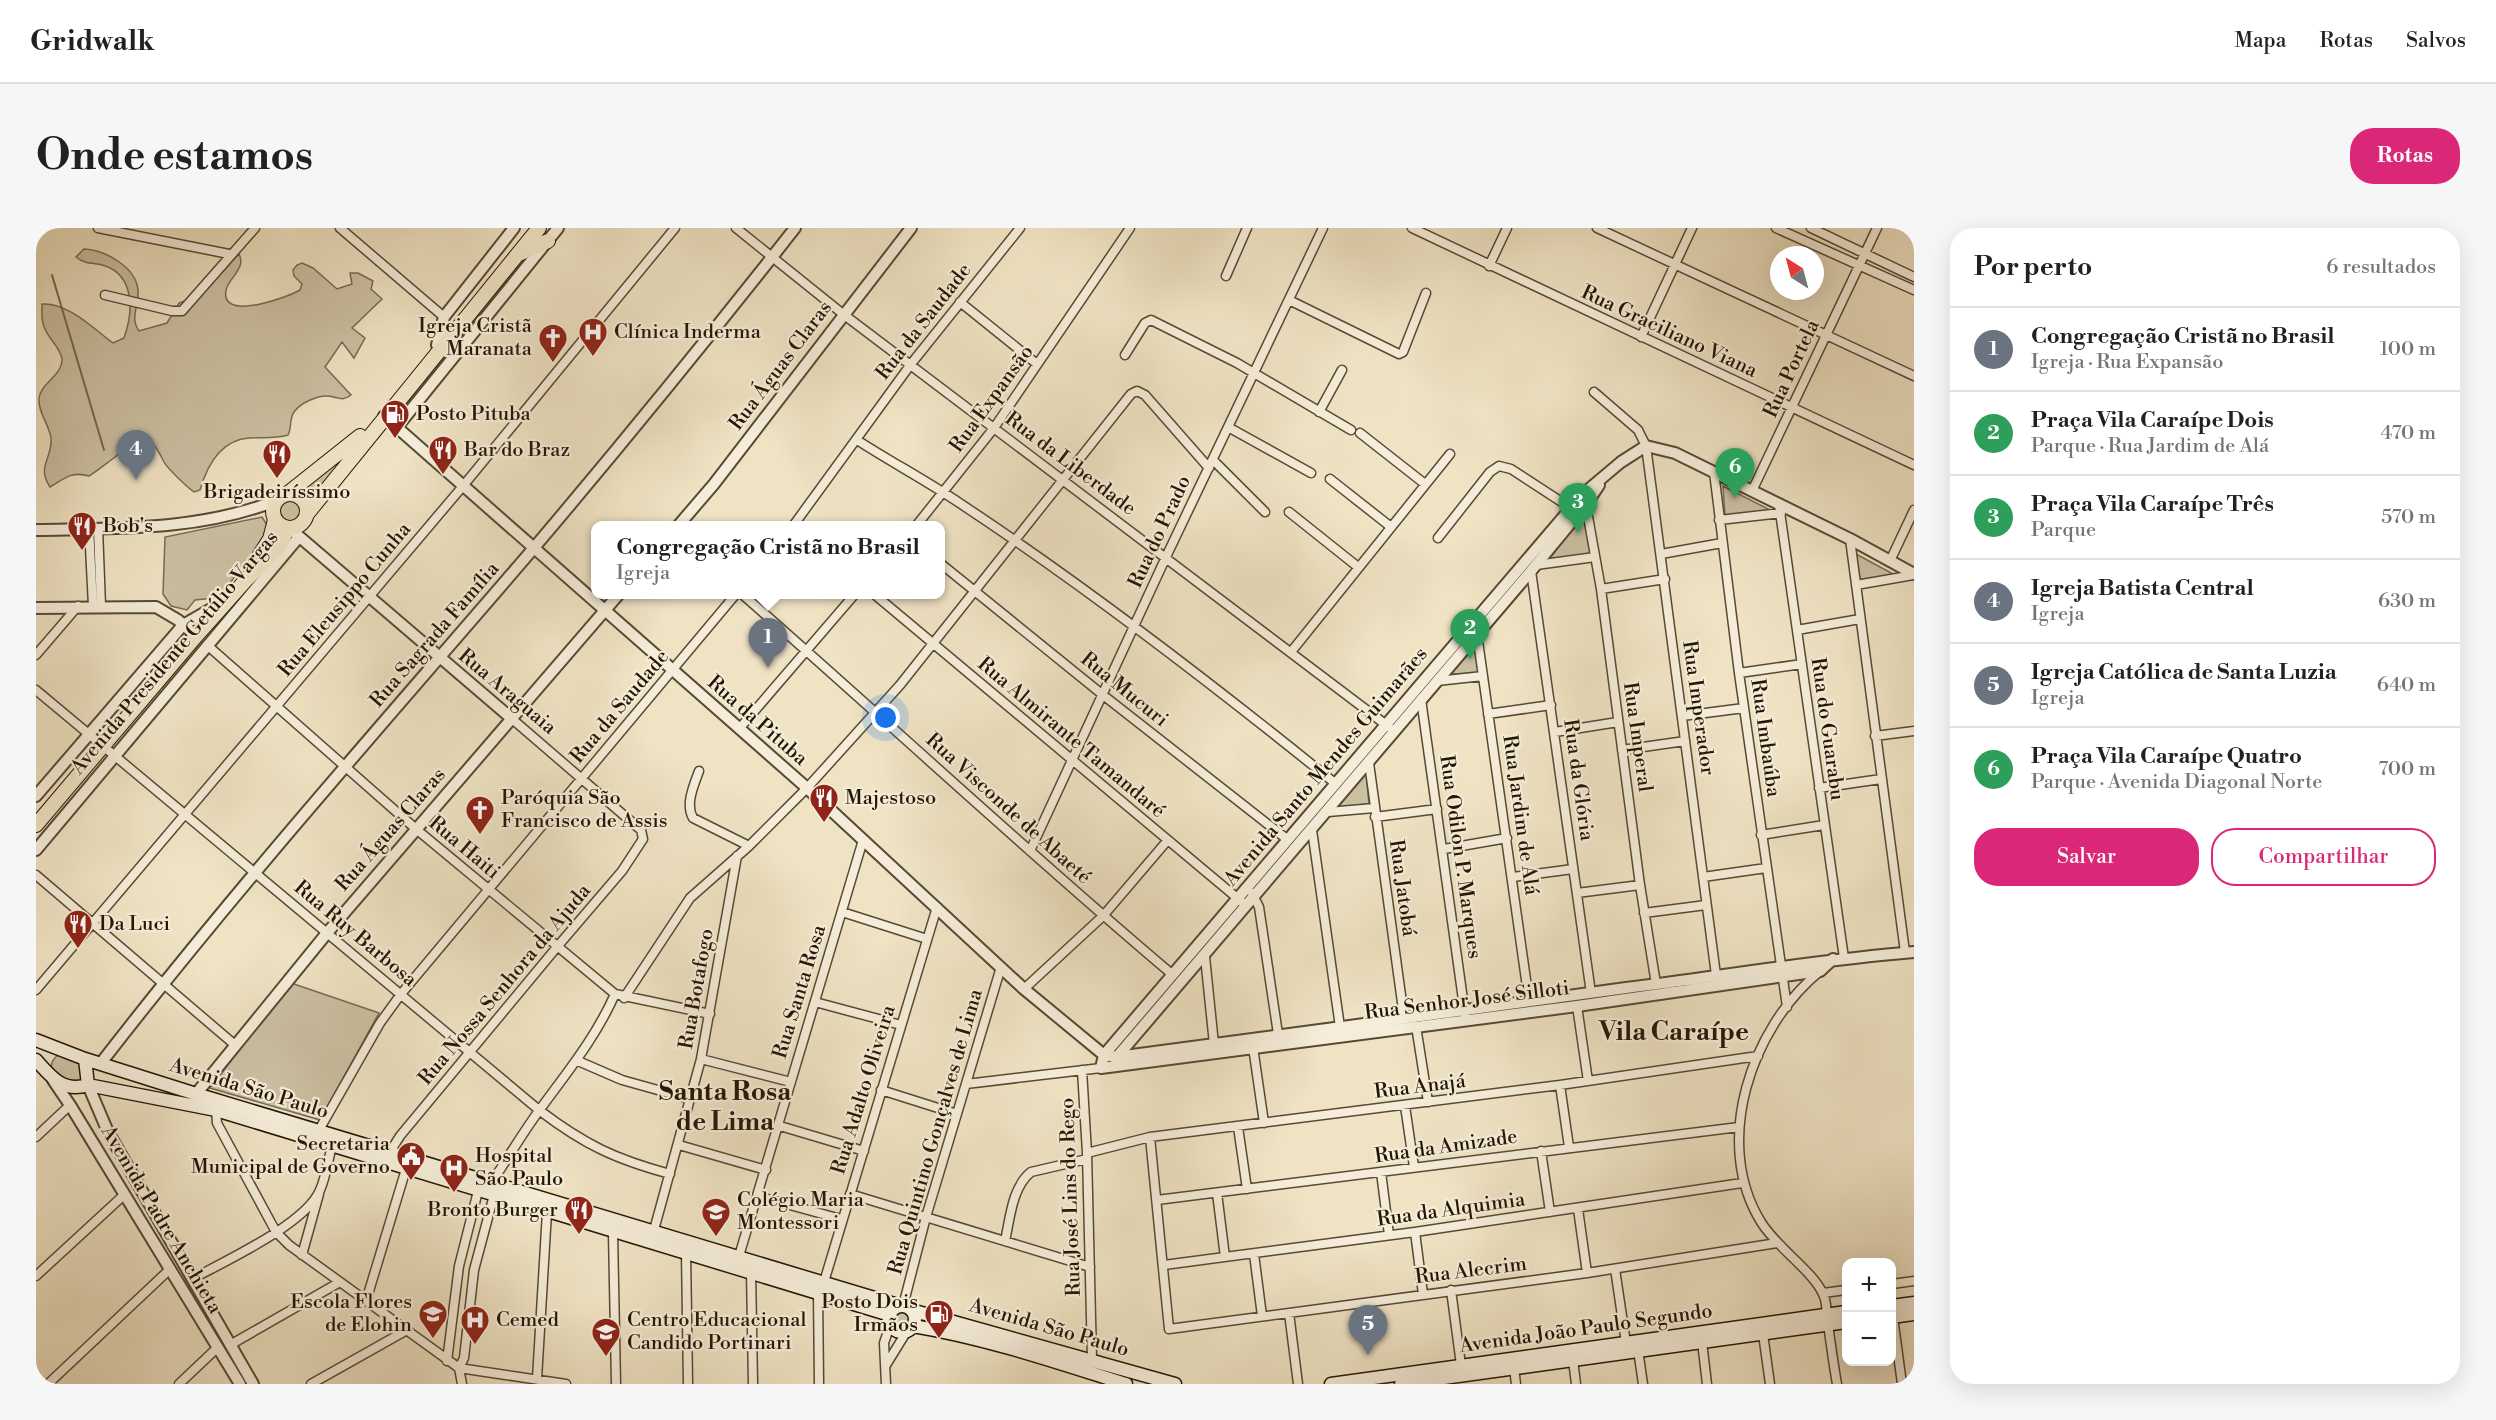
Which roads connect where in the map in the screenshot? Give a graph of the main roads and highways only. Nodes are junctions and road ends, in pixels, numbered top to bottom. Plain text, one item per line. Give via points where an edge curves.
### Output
1 (533, 228) edge
2 (539, 228) edge
3 (548, 241) road end
4 (516, 255) junction
5 (282, 497) junction
6 (307, 514) junction
7 (275, 520) junction
8 (293, 531) junction
9 (245, 581) junction
10 (36, 825) edge
11 (36, 1040) edge
12 (60, 1050) junction
13 (85, 1059) junction
14 (36, 1060) edge
15 (49, 1075) junction
16 (88, 1085) junction
17 (821, 1287) junction
18 (1914, 1303) edge
19 (905, 1307) junction
20 (1894, 1312) edge
21 (1896, 1313) edge
22 (1842, 1314) edge
23 (1914, 1314) edge
24 (890, 1320) junction
25 (1828, 1320) junction
26 (1842, 1322) edge
27 (910, 1328) junction
28 (1455, 1373) edge
29 (1126, 1384) edge
30 (1175, 1384) edge
31 (1331, 1384) edge
32 (1401, 1384) edge

1 - 5 main road via 364,432
2 - 4 main road
3 - 4 main road
4 - 6 main road
5 - 6 main road via 299,497
5 - 7 main road via 273,510
6 - 8 main road
7 - 8 main road
7 - 9 main road, Avenida Presidente Getúlio Vargas via 270,539
8 - 9 main road, Avenida Presidente Getúlio Vargas
9 - 10 main road, Avenida Presidente Getúlio Vargas via 202,640 102,746
11 - 12 main road, Avenida São Paulo
12 - 13 main road, Avenida São Paulo
12 - 15 main road via 48,1061
13 - 16 main road
13 - 17 main road, Avenida São Paulo via 739,1256
14 - 15 main road, Avenida São Paulo
15 - 16 main road, Avenida São Paulo via 69,1088
16 - 17 main road, Avenida São Paulo via 216,1110 613,1232
17 - 19 main road, Avenida São Paulo
17 - 24 main road, Avenida São Paulo
18 - 20 main road
19 - 24 main road via 893,1310
19 - 27 main road via 915,1320
19 - 30 main road, Avenida São Paulo
21 - 23 main road
22 - 25 main road, Avenida João Paulo Segundo
24 - 27 main road, Avenida São Paulo via 897,1331
25 - 26 main road, Avenida João Paulo Segundo
25 - 28 main road, Avenida João Paulo Segundo via 1626,1342
25 - 28 main road, Avenida João Paulo Segundo via 1763,1334
27 - 29 main road, Avenida São Paulo via 962,1335
28 - 31 main road, Avenida João Paulo Segundo
28 - 32 main road, Avenida João Paulo Segundo

